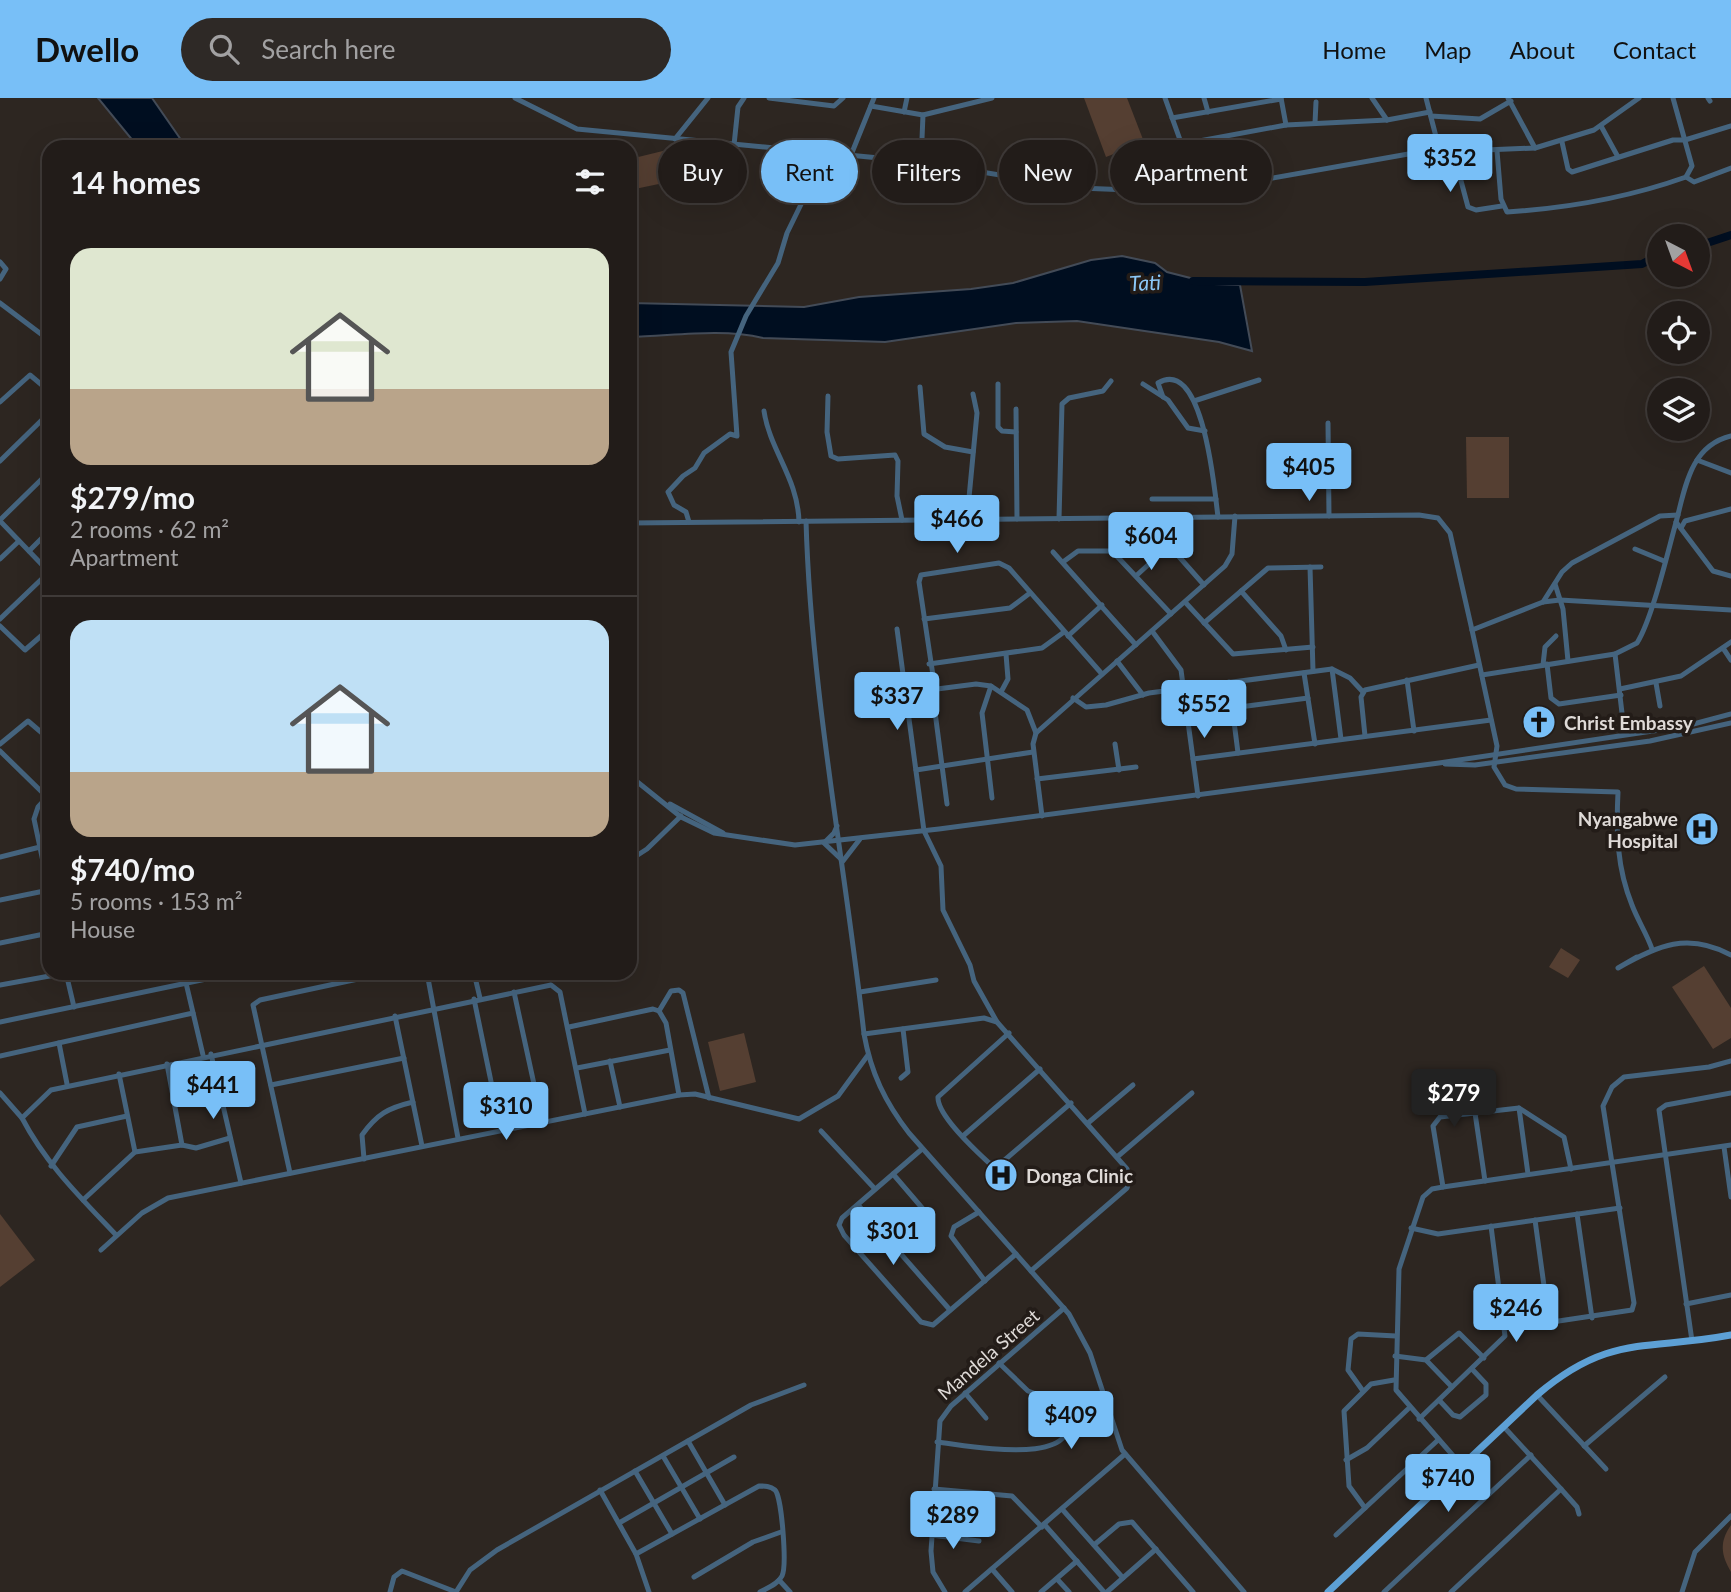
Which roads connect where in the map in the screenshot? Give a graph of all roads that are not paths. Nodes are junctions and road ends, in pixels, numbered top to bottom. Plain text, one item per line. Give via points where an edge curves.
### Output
1 (515, 98) edge
2 (708, 98) edge
3 (744, 98) edge
4 (769, 98) edge
5 (843, 98) edge
6 (907, 98) edge
7 (992, 98) edge
8 (1165, 98) edge
9 (1203, 98) edge
10 (1372, 98) edge
11 (1426, 98) edge
12 (1639, 98) edge
13 (1673, 98) edge
14 (1281, 99) edge
15 (1510, 100) edge
16 (872, 101) edge
17 (1316, 102) dead end
18 (904, 112) junction
19 (1208, 112) junction
20 (1430, 114) junction
21 (923, 115) junction
22 (1172, 118) junction
23 (1387, 120) junction
24 (1315, 123) junction
25 (1286, 125) junction
26 (1601, 126) junction
27 (1731, 126) edge
28 (675, 139) junction
29 (685, 140) edge
30 (735, 140) edge
31 (857, 140) edge
32 (922, 140) edge
33 (1180, 140) edge
34 (1204, 140) edge
35 (1685, 140) junction
36 (1562, 142) junction
37 (1535, 148) junction
38 (1453, 151) junction
39 (1497, 151) junction
40 (1440, 152) junction
41 (1618, 156) junction
42 (1731, 168) edge
43 (985, 173) edge
44 (1272, 177) edge
45 (1686, 177) junction
46 (1110, 189) edge
47 (802, 203) edge
48 (1502, 206) junction
49 (0, 262) edge
50 (0, 279) edge
51 (0, 303) edge
52 (42, 335) edge
53 (1259, 380) dead end
54 (1111, 381) dead end
55 (998, 384) dead end
56 (1143, 384) dead end
57 (42, 385) edge
58 (920, 387) dead end
59 (973, 394) dead end
60 (828, 396) dead end
61 (1163, 397) junction
62 (0, 401) edge
63 (1194, 401) junction
64 (1016, 409) dead end
65 (764, 411) dead end
66 (42, 420) edge
67 (1328, 423) dead end
68 (1205, 431) junction
69 (1016, 432) junction
70 (1731, 436) edge
71 (973, 452) junction
72 (1697, 460) junction
73 (0, 461) edge
74 (1731, 474) edge
75 (42, 479) edge
76 (1152, 499) dead end
77 (1216, 499) junction
78 (1731, 509) edge
79 (1235, 516) junction
80 (1329, 516) junction
81 (1218, 517) junction
82 (1017, 519) junction
83 (1059, 519) junction
84 (1677, 519) junction
85 (0, 520) edge
86 (902, 520) junction
87 (967, 520) junction
88 (803, 521) junction
89 (689, 522) junction
90 (637, 523) edge
91 (1170, 528) dead end
92 (1681, 528) junction
93 (42, 538) edge
94 (19, 541) junction
95 (1172, 543) junction
96 (1635, 549) dead end
97 (29, 551) junction
98 (1053, 552) dead end
99 (0, 559) edge
100 (1664, 561) junction
101 (1063, 562) junction
102 (42, 565) edge
103 (1310, 567) junction
104 (1321, 567) dead end
105 (1136, 575) junction
106 (1731, 576) edge
107 (42, 579) edge
108 (1555, 584) junction
109 (1204, 585) junction
110 (1241, 591) junction
111 (1030, 593) junction
112 (1560, 600) junction
113 (1185, 601) junction
114 (1543, 602) junction
115 (1102, 605) junction
116 (1651, 605) junction
117 (1731, 610) edge
118 (1171, 614) junction
119 (924, 619) junction
120 (0, 620) edge
121 (1204, 624) junction
122 (0, 626) edge
123 (897, 629) dead end
124 (1472, 630) junction
125 (1152, 631) junction
126 (1066, 634) junction
127 (42, 635) edge
128 (1556, 636) dead end
129 (1731, 642) edge
130 (1136, 645) junction
131 (1313, 647) junction
132 (1723, 649) junction
133 (1286, 650) junction
134 (1006, 654) junction
135 (1615, 654) junction
136 (1731, 660) edge
137 (1117, 661) junction
138 (1568, 661) junction
139 (929, 664) junction
140 (1479, 664) junction
141 (1545, 665) junction
142 (1332, 669) junction
143 (1314, 671) junction
144 (1304, 673) junction
145 (1102, 674) junction
146 (1482, 675) junction
147 (1407, 681) junction
148 (1229, 682) junction
149 (1656, 683) junction
150 (991, 686) junction
151 (1184, 688) junction
152 (934, 689) junction
153 (1001, 692) junction
154 (1363, 692) junction
155 (1620, 692) junction
156 (906, 693) junction
157 (1143, 695) junction
158 (1073, 698) junction
159 (1308, 698) junction
160 (1660, 706) dead end
161 (1232, 708) junction
162 (1622, 713) dead end
163 (1731, 714) edge
164 (1490, 720) junction
165 (1731, 723) edge
166 (1414, 731) junction
167 (42, 733) edge
168 (1036, 733) junction
169 (1365, 736) junction
170 (1341, 739) junction
171 (0, 744) edge
172 (1115, 744) dead end
173 (1315, 744) junction
174 (0, 751) edge
175 (1033, 752) junction
176 (1238, 753) junction
177 (1193, 759) junction
178 (1495, 759) junction
179 (988, 760) junction
180 (943, 766) junction
181 (1136, 767) dead end
182 (916, 770) junction
183 (1119, 770) junction
184 (1037, 779) junction
185 (637, 781) joint
186 (42, 790) edge
187 (1198, 796) junction
188 (992, 798) dead end
189 (42, 804) edge
190 (947, 804) dead end
191 (670, 808) junction
192 (682, 815) junction
193 (1042, 816) junction
194 (837, 821) junction
195 (667, 830) junction
196 (924, 831) junction
197 (857, 839) junction
198 (841, 841) junction
199 (824, 843) junction
200 (40, 847) junction
201 (637, 854) edge
202 (0, 857) edge
203 (42, 857) edge
204 (843, 861) junction
205 (42, 891) edge
206 (0, 900) edge
207 (42, 934) edge
208 (0, 943) edge
209 (1652, 949) junction
210 (1731, 955) edge
211 (1637, 957) dead end
212 (42, 977) edge
213 (68, 980) edge
214 (198, 980) edge
215 (355, 980) edge
216 (428, 980) edge
217 (475, 980) edge
218 (936, 980) dead end
219 (186, 983) junction
220 (0, 985) edge
221 (514, 992) junction
222 (859, 992) junction
223 (477, 998) junction
224 (74, 1007) junction
225 (433, 1007) junction
226 (659, 1011) junction
227 (193, 1013) junction
228 (395, 1016) junction
229 (998, 1022) junction
230 (0, 1023) edge
231 (569, 1027) junction
232 (903, 1029) junction
233 (1009, 1033) junction
234 (864, 1034) junction
235 (59, 1043) junction
236 (261, 1044) junction
237 (670, 1050) junction
238 (211, 1054) junction
239 (868, 1054) junction
240 (203, 1055) junction
241 (0, 1056) edge
242 (404, 1058) junction
243 (610, 1061) junction
244 (1731, 1061) edge
245 (167, 1064) junction
246 (577, 1068) junction
247 (1040, 1069) junction
248 (119, 1074) junction
249 (901, 1078) dead end
250 (67, 1084) junction
251 (271, 1085) junction
252 (1133, 1085) dead end
253 (0, 1093) edge
254 (1192, 1093) dead end
255 (1731, 1093) edge
256 (679, 1095) junction
257 (709, 1098) junction
258 (413, 1102) junction
259 (1071, 1103) junction
260 (620, 1107) junction
261 (1518, 1108) junction
262 (1475, 1113) junction
263 (585, 1114) junction
264 (127, 1116) junction
265 (22, 1118) junction
266 (542, 1121) junction
267 (1088, 1123) junction
268 (501, 1130) junction
269 (821, 1131) dead end
270 (963, 1136) junction
271 (230, 1138) junction
272 (458, 1138) junction
273 (183, 1145) junction
274 (1731, 1145) edge
275 (422, 1146) junction
276 (1724, 1147) junction
277 (922, 1149) junction
278 (135, 1152) junction
279 (1664, 1155) junction
280 (1117, 1157) junction
281 (363, 1158) junction
282 (1614, 1162) junction
283 (51, 1166) junction
284 (1572, 1168) junction
285 (290, 1173) junction
286 (893, 1174) junction
287 (1528, 1174) junction
288 (1485, 1181) junction
289 (240, 1182) junction
290 (1443, 1187) junction
291 (875, 1189) junction
292 (1731, 1197) edge
293 (83, 1200) junction
294 (858, 1205) junction
295 (1620, 1208) junction
296 (923, 1209) dead end
297 (979, 1212) junction
298 (1577, 1214) junction
299 (1535, 1220) junction
300 (1491, 1226) junction
301 (1411, 1228) junction
302 (116, 1235) junction
303 (101, 1250) dead end
304 (1016, 1254) junction
305 (1031, 1271) junction
306 (985, 1281) junction
307 (1731, 1295) edge
308 (1686, 1304) junction
309 (1064, 1308) junction
310 (950, 1310) junction
311 (1592, 1318) junction
312 (1731, 1335) edge
313 (1396, 1336) junction
314 (1692, 1341) junction
315 (1395, 1356) junction
316 (1484, 1358) junction
317 (1426, 1360) junction
318 (999, 1363) junction
319 (1472, 1369) junction
320 (1665, 1377) dead end
321 (1394, 1380) junction
322 (804, 1385) dead end
323 (1452, 1387) junction
324 (1363, 1391) junction
325 (965, 1393) junction
326 (1538, 1395) junction
327 (1439, 1400) junction
328 (1408, 1409) junction
329 (986, 1418) dead end
330 (1419, 1419) junction
331 (1504, 1427) junction
332 (1438, 1440) junction
333 (688, 1441) junction
334 (937, 1442) junction
335 (1584, 1446) junction
336 (1125, 1454) junction
337 (1531, 1455) junction
338 (663, 1456) junction
339 (734, 1457) dead end
340 (1346, 1460) junction
341 (1462, 1466) junction
342 (1606, 1469) dead end
343 (635, 1471) junction
344 (706, 1472) junction
345 (681, 1486) junction
346 (934, 1489) junction
347 (1561, 1489) junction
348 (600, 1490) junction
349 (654, 1502) junction
350 (725, 1504) junction
351 (1365, 1508) junction
352 (1062, 1509) junction
353 (1579, 1514) dead end
354 (1731, 1516) edge
355 (700, 1519) junction
356 (619, 1523) junction
357 (1043, 1526) junction
358 (781, 1532) junction
359 (672, 1534) junction
360 (931, 1535) junction
361 (1336, 1535) dead end
362 (979, 1541) dead end
363 (1094, 1545) junction
364 (1156, 1549) junction
365 (636, 1554) junction
366 (1077, 1561) junction
367 (992, 1569) junction
368 (694, 1577) dead end
369 (1123, 1578) junction
370 (1057, 1579) junction
371 (779, 1580) junction
372 (1189, 1590) edge
373 (390, 1592) edge
374 (456, 1592) edge
375 (649, 1592) edge
376 (760, 1592) edge
377 (790, 1592) edge
378 (945, 1592) edge
379 (965, 1592) edge
380 (1012, 1592) edge
381 (1041, 1592) edge
382 (1069, 1592) edge
383 (1105, 1592) edge
384 (1244, 1592) edge
385 (1328, 1592) edge
386 (1384, 1592) edge
387 (1451, 1592) edge
388 (1682, 1592) edge

1 - 28 street via 578,130
2 - 28 street
3 - 30 street via 738,107
4 - 5 street via 834,106
6 - 18 street
7 - 21 street
8 - 22 street
9 - 19 street
10 - 23 street
11 - 20 street
12 - 26 street
13 - 35 street
14 - 19 street
14 - 25 street
15 - 20 street via 1480,119
15 - 37 street
16 - 18 street
16 - 31 street
17 - 24 street
18 - 21 street
19 - 22 street
20 - 23 street
20 - 40 street
21 - 32 street
22 - 33 street
23 - 24 street
24 - 25 street
25 - 34 street
26 - 36 street
26 - 41 street
27 - 35 street
28 - 29 street
35 - 41 street
35 - 45 street via 1692,163
36 - 37 street
36 - 41 street via 1572,172
37 - 39 street
38 - 39 street
38 - 40 street
38 - 48 street via 1468,207
39 - 48 street
40 - 44 street
42 - 45 street via 1694,182
43 - 46 street
45 - 48 street via 1595,203 1507,212
47 - 89 street via 778,263 746,316 731,352 737,436 730,434 712,445 668,492
49 - 50 street via 6,269
51 - 52 street
53 - 63 street
54 - 83 street via 1103,391 1069,398 1062,404
55 - 69 street via 998,427 1002,432
56 - 61 street
57 - 62 street via 30,375
58 - 71 street via 924,434 945,447
59 - 71 street via 977,412
60 - 86 street via 831,456 895,455
61 - 63 street via 1158,383 1168,381 1181,386
61 - 68 street via 1188,428
63 - 68 street
64 - 69 street
65 - 88 street
66 - 73 street
67 - 80 street
68 - 77 street
69 - 82 street
70 - 72 street via 1713,442
71 - 87 street
72 - 74 street
72 - 84 street via 1684,485
75 - 85 street
76 - 77 street
77 - 81 street
78 - 92 street via 1685,520
79 - 80 street
79 - 81 street
79 - 109 street via 1229,560
80 - 124 street via 1419,515 1443,521 1450,533
81 - 83 street
82 - 83 street
82 - 87 street
84 - 92 street
84 - 100 street
84 - 108 street via 1660,516 1572,563
85 - 94 street
86 - 87 street
86 - 88 street
88 - 89 street
88 - 194 street
89 - 90 street
91 - 95 street
92 - 106 street via 1713,571
93 - 97 street
94 - 97 street
94 - 99 street
95 - 105 street
95 - 109 street
96 - 100 street
97 - 102 street
98 - 101 street
100 - 116 street
101 - 105 street via 1078,551 1112,551
101 - 115 street
103 - 104 street
103 - 110 street via 1268,568
103 - 131 street
105 - 118 street
107 - 120 street
108 - 112 street
108 - 114 street
109 - 113 street
110 - 121 street
110 - 133 street via 1281,636
111 - 119 street via 1010,608
111 - 119 street via 1002,563 926,572 919,582
111 - 126 street
112 - 114 street
112 - 116 street
112 - 138 street
113 - 118 street
113 - 121 street
114 - 124 street
115 - 126 street
115 - 130 street
116 - 117 street
116 - 135 street via 1637,643
118 - 125 street
119 - 139 street
121 - 133 street via 1233,654
122 - 127 street via 25,650
123 - 156 street
124 - 140 street
125 - 130 street
125 - 151 street via 1180,664
126 - 134 street via 1042,648
126 - 145 street
128 - 141 street via 1545,647
129 - 132 street
130 - 137 street
131 - 133 street
131 - 143 street
132 - 136 street
132 - 149 street via 1681,676
134 - 139 street
134 - 153 street via 1008,679
135 - 138 street
135 - 155 street
137 - 145 street
137 - 157 street
138 - 141 street
139 - 152 street
140 - 146 street
140 - 147 street
141 - 146 street
141 - 155 street via 1555,702
142 - 143 street
142 - 154 street
142 - 170 street
143 - 144 street
144 - 148 street
144 - 159 street
145 - 158 street
146 - 164 street
147 - 154 street
147 - 166 street
148 - 151 street
148 - 161 street
149 - 155 street
149 - 160 street
150 - 152 street
150 - 153 street
150 - 179 street via 982,713
151 - 157 street
151 - 177 street
152 - 156 street
152 - 180 street
153 - 168 street via 1027,710
154 - 169 street
155 - 162 street
156 - 182 street
157 - 158 street via 1093,707
158 - 168 street
159 - 161 street
159 - 173 street
161 - 176 street
163 - 178 street
164 - 166 street
164 - 178 street
165 - 178 street via 1650,741
166 - 169 street
167 - 171 street via 28,721
168 - 175 street
169 - 170 street
170 - 173 street
172 - 183 street
173 - 176 street
174 - 186 street
175 - 179 street
175 - 184 street
176 - 177 street
177 - 187 street
178 - 187 street
178 - 209 street via 1502,781 1516,789 1618,792 1620,862 1633,908
179 - 180 street
179 - 188 street
180 - 182 street
180 - 190 street
181 - 183 street
182 - 196 street
183 - 184 street
184 - 193 street
185 - 191 street
185 - 192 street
187 - 193 street
189 - 200 street via 35,813
191 - 192 street
191 - 195 street
192 - 195 street
192 - 199 street via 729,836 782,844
193 - 196 street
194 - 197 street via 844,834
194 - 198 street
194 - 199 street via 834,833
195 - 201 street
196 - 197 street
196 - 229 street via 941,866 946,918
197 - 198 street
197 - 204 street
198 - 199 street
198 - 204 street
199 - 204 street
200 - 202 street
200 - 203 street
204 - 222 street
205 - 206 street
207 - 208 street
209 - 210 street via 1683,941
209 - 211 street via 1618,968
212 - 220 street
213 - 224 street
214 - 219 street
215 - 236 street via 257,1002 253,1007
216 - 225 street
217 - 223 street
218 - 222 street
219 - 224 street
219 - 227 street
221 - 223 street
221 - 231 street via 555,986
221 - 266 street
222 - 234 street
223 - 225 street
223 - 268 street
224 - 230 street
225 - 228 street
225 - 272 street
226 - 231 street
226 - 237 street
226 - 257 street via 671,991 681,991
227 - 235 street
227 - 240 street
228 - 236 street
228 - 242 street
229 - 232 street via 984,1018
229 - 233 street
231 - 246 street
232 - 234 street
232 - 249 street via 908,1070
233 - 247 street
233 - 270 street via 938,1097 940,1109
234 - 239 street
235 - 241 street
235 - 250 street
236 - 238 street
236 - 251 street
237 - 243 street
237 - 256 street
238 - 240 street
238 - 271 street
239 - 257 street via 838,1096 801,1119
239 - 277 street via 882,1095
240 - 245 street
242 - 251 street
242 - 258 street
243 - 246 street
243 - 260 street
244 - 282 street via 1624,1077 1615,1083 1603,1106
245 - 248 street
245 - 273 street
246 - 263 street
247 - 259 street
247 - 270 street
248 - 250 street
248 - 264 street
250 - 265 street via 46,1093
251 - 285 street
252 - 267 street
253 - 265 street
254 - 280 street
255 - 279 street via 1660,1108
256 - 257 street
256 - 260 street
258 - 275 street
258 - 281 street via 379,1114 362,1135
259 - 267 street
259 - 270 street via 1000,1164 989,1163
260 - 263 street
261 - 262 street
261 - 284 street via 1564,1137
261 - 287 street
262 - 288 street
262 - 290 street via 1440,1117 1434,1123
263 - 266 street
264 - 278 street
264 - 283 street via 77,1127
265 - 283 street
266 - 268 street
267 - 280 street
268 - 272 street
269 - 291 street
271 - 273 street via 197,1148
271 - 289 street
272 - 275 street
273 - 278 street
274 - 276 street
275 - 281 street
276 - 279 street
276 - 292 street
277 - 286 street
277 - 297 street
278 - 293 street
279 - 282 street
279 - 308 street
280 - 305 street via 1129,1172 1127,1188
281 - 285 street
282 - 284 street
282 - 295 street
283 - 293 street
284 - 287 street
285 - 289 street
286 - 291 street
286 - 296 street
287 - 288 street
288 - 290 street
289 - 302 street via 160,1201
290 - 301 street via 1423,1197
291 - 294 street
293 - 302 street
294 - 310 street
294 - 310 street via 840,1220 844,1235 923,1324 933,1325
295 - 298 street
295 - 311 street via 1634,1307 1629,1312
297 - 304 street
297 - 306 street via 954,1227 951,1236
298 - 299 street
298 - 311 street
299 - 300 street
299 - 311 street via 1549,1319 1555,1323
300 - 301 street via 1438,1234
300 - 316 street via 1506,1332
301 - 313 street via 1399,1269
302 - 303 street
304 - 305 street
304 - 306 street
305 - 309 street
306 - 310 street
307 - 308 street
308 - 314 street
309 - 318 street, Mandela Street
309 - 336 street via 1090,1353
312 - 314 main road
313 - 315 street
313 - 324 street via 1358,1334 1351,1339 1349,1370
314 - 326 main road via 1613,1350 1578,1365
315 - 317 street
315 - 321 street
316 - 317 street via 1460,1333
316 - 319 street
317 - 323 street
318 - 325 street, Mandela Street
318 - 334 street via 1028,1391 1063,1404 1067,1428 1063,1440 1039,1450
319 - 323 street
319 - 327 street via 1486,1384 1486,1395 1460,1417
320 - 335 street
321 - 324 street via 1376,1381
321 - 328 street via 1397,1395
322 - 333 street via 751,1405
323 - 327 street
324 - 340 street via 1344,1411
325 - 329 street
325 - 334 street, Mandela Street via 940,1420
326 - 331 main road
326 - 335 street
327 - 330 street
328 - 330 street
328 - 340 street via 1367,1448
330 - 332 street
331 - 337 street
331 - 341 main road
332 - 341 street
332 - 351 street
333 - 338 street
333 - 344 street
334 - 346 street, Mandela Street
335 - 342 street
336 - 352 street
336 - 384 street
337 - 347 street
337 - 386 street
338 - 343 street
338 - 345 street
339 - 344 street
340 - 351 street via 1350,1490
341 - 385 main road
343 - 348 street
343 - 349 street
344 - 345 street
344 - 350 street
345 - 349 street
345 - 355 street
346 - 357 street via 1012,1496
346 - 360 street, Mandela Street
347 - 353 street
347 - 387 street
348 - 356 street
348 - 374 street via 486,1557 470,1570
349 - 356 street
349 - 359 street
350 - 355 street
350 - 358 street via 768,1486 780,1502
351 - 361 street
352 - 357 street
352 - 363 street
354 - 388 street via 1695,1552
355 - 359 street
356 - 365 street
357 - 366 street
357 - 367 street
358 - 368 street via 753,1542
358 - 371 street via 784,1567
359 - 365 street
360 - 362 street
360 - 378 street, Mandela Street via 933,1572
363 - 364 street via 1127,1521 1137,1525
363 - 369 street
364 - 369 street
364 - 372 street
365 - 375 street
366 - 370 street
366 - 383 street
367 - 379 street
367 - 380 street
369 - 383 street
370 - 381 street
370 - 382 street
371 - 376 street
371 - 377 street
373 - 374 street via 394,1577 402,1571

